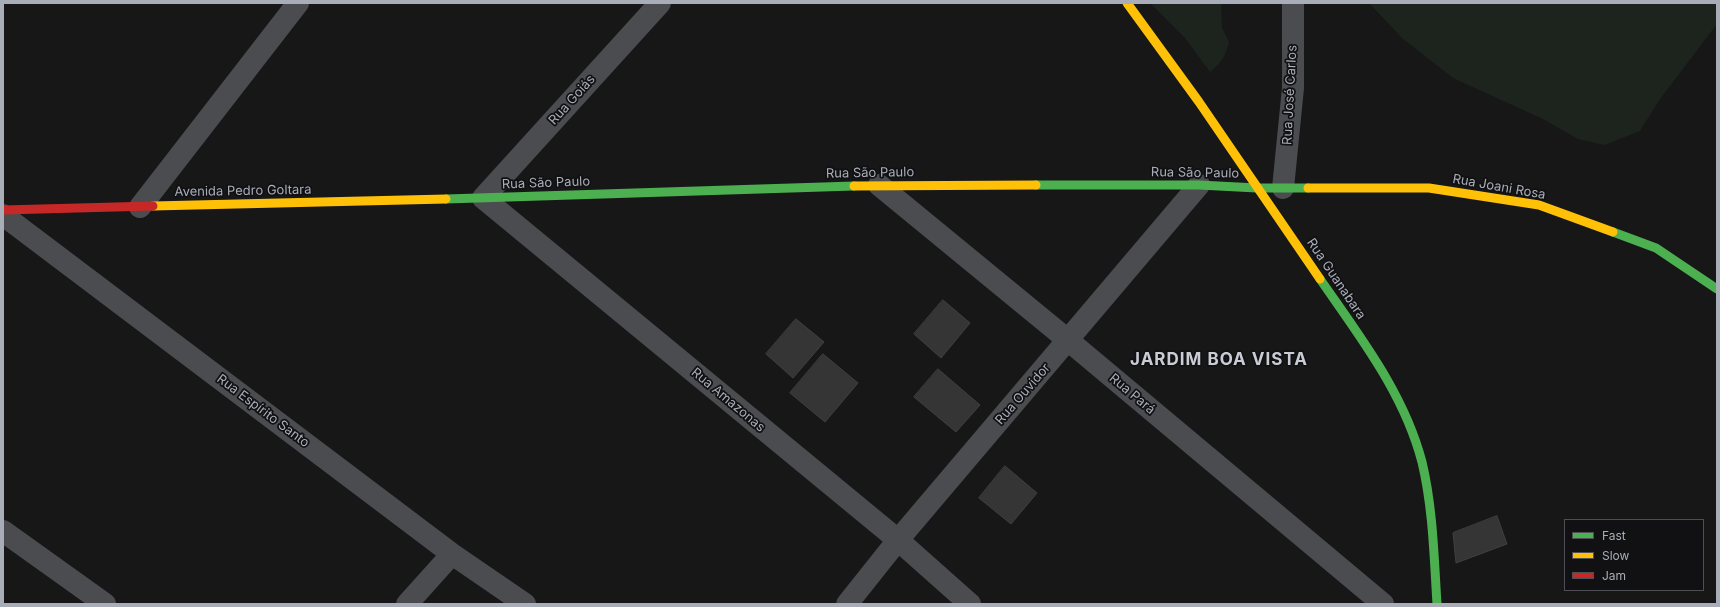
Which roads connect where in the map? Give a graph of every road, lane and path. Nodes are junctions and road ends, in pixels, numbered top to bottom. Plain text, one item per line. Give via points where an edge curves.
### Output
1 (298, 3) edge
2 (660, 3) edge
3 (1127, 3) edge
4 (1293, 3) edge
5 (1200, 184) junction
6 (879, 185) junction
7 (1257, 188) junction
8 (1283, 188) junction
9 (483, 198) junction
10 (140, 206) junction
11 (3, 210) edge
12 (3, 215) edge
13 (1717, 288) edge
14 (1069, 341) junction
15 (3, 531) edge
16 (898, 540) junction
17 (452, 554) junction
18 (105, 604) edge
19 (407, 604) edge
20 (525, 604) edge
21 (847, 604) edge
22 (970, 604) edge
23 (1383, 604) edge
24 (1437, 604) edge

1 - 10 street
2 - 9 street, Rua Goiás
3 - 7 street, Rua Guanabara via 1189,86
4 - 8 street, Rua José Carlos via 1293,88
5 - 6 street, Rua São Paulo
5 - 7 street, Rua São Paulo
5 - 14 street, Rua Ouvidor
6 - 9 street, Rua São Paulo
6 - 14 street, Rua Pará
7 - 8 street, Rua Joani Rosa
7 - 24 street, Rua Guanabara via 1395,392 1416,443 1429,498
8 - 13 street, Rua Joani Rosa via 1429,188 1538,205 1656,248
9 - 10 street, Avenida Pedro Goltara
9 - 16 street, Rua Amazonas
10 - 11 street, Avenida Pedro Goltara
12 - 17 street, Rua Espírito Santo
14 - 16 street, Rua Ouvidor
14 - 23 street, Rua Pará
15 - 18 street
16 - 21 street, Rua Ouvidor
16 - 22 street, Rua Amazonas
17 - 19 street
17 - 20 street, Rua Espírito Santo

